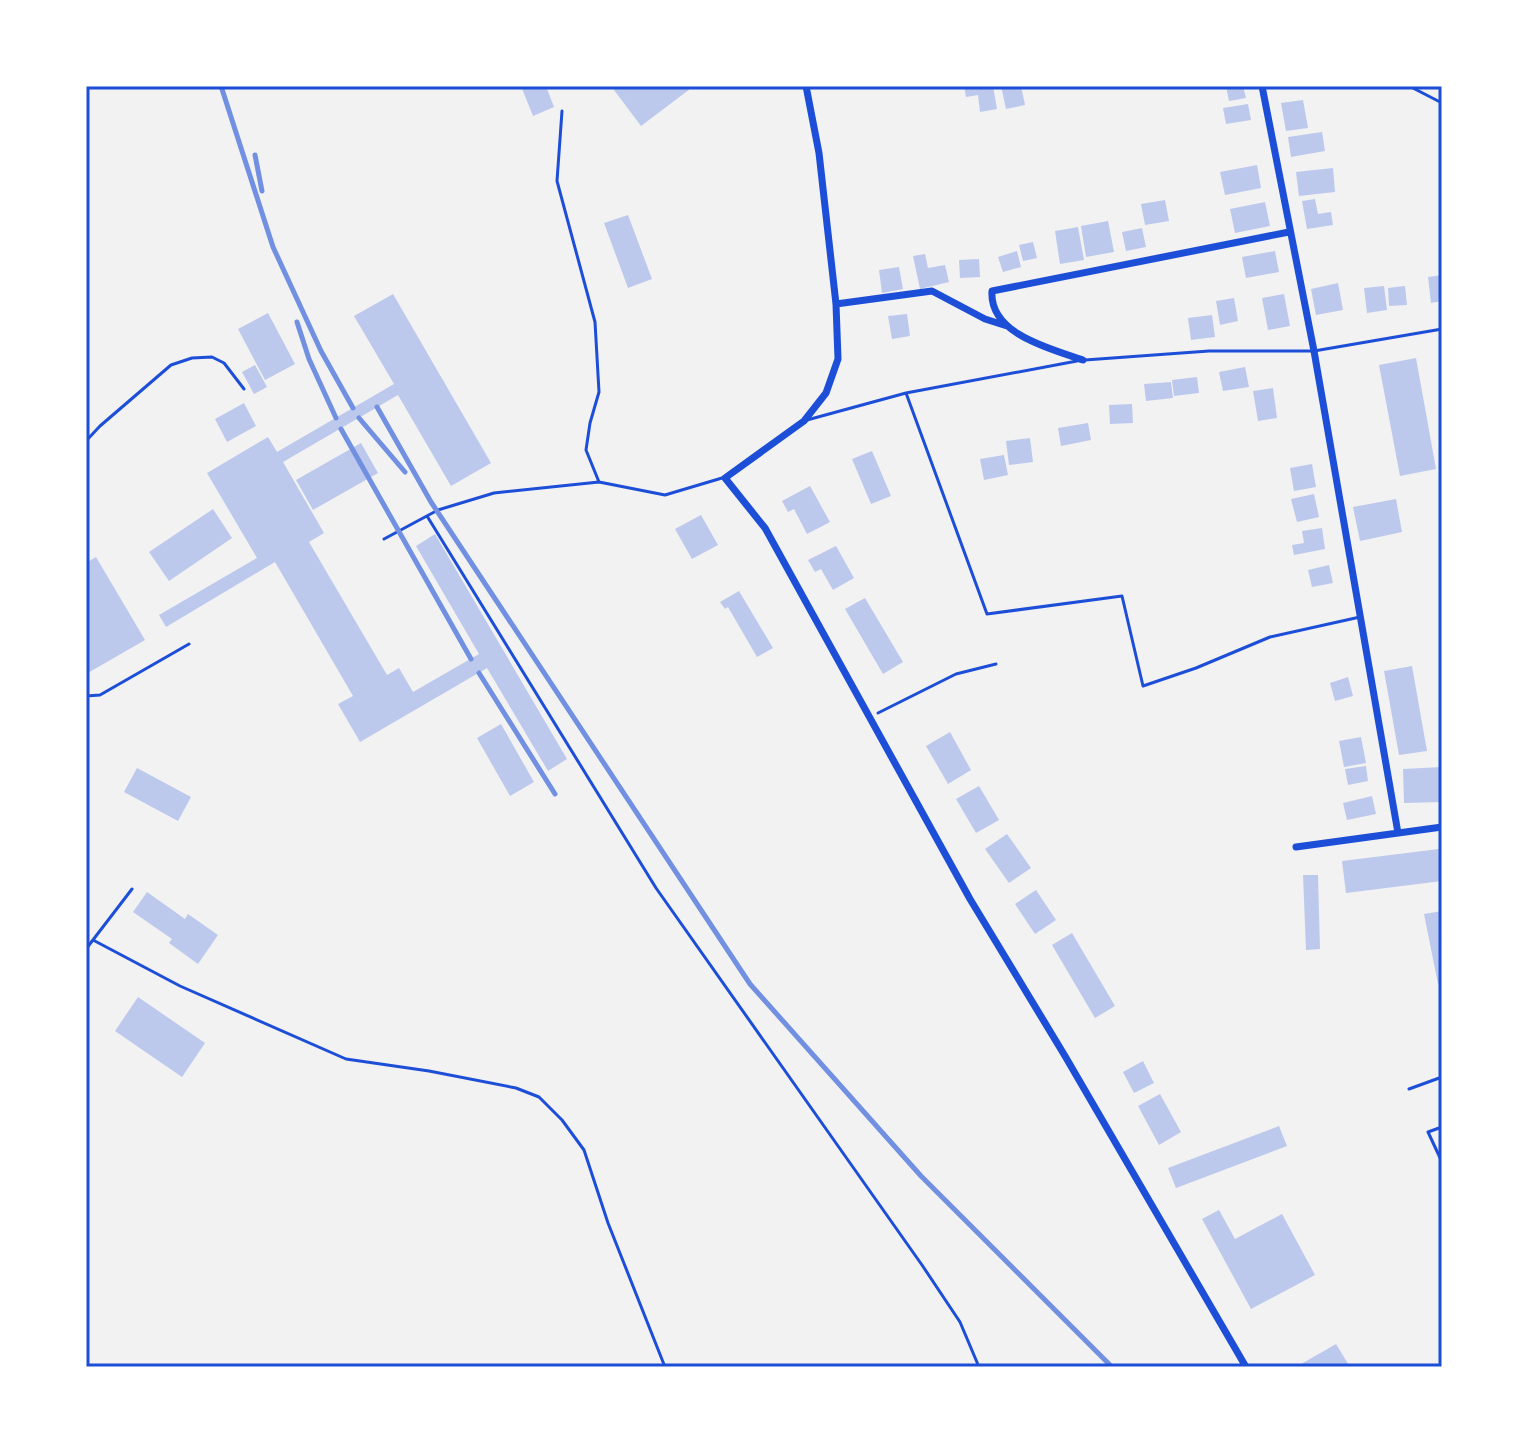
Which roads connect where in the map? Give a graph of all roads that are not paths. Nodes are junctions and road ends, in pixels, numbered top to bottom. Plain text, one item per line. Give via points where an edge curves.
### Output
1 (806, 86) edge
2 (1262, 86) edge
3 (1409, 86) edge
4 (1442, 103) edge
5 (562, 111) dead end
6 (1289, 232) junction
7 (836, 304) junction
8 (1013, 328) junction
9 (1442, 329) edge
10 (1314, 351) junction
11 (1083, 360) junction
12 (244, 389) dead end
13 (906, 393) junction
14 (804, 421) junction
15 (86, 441) edge
16 (725, 478) junction
17 (599, 482) junction
18 (427, 516) junction
19 (384, 539) dead end
20 (1360, 617) junction
21 (189, 644) dead end
22 (86, 696) edge
23 (1442, 827) edge
24 (1398, 833) junction
25 (1296, 847) dead end
26 (132, 889) dead end
27 (93, 940) junction
28 (86, 949) edge
29 (1442, 1077) edge
30 (1409, 1089) dead end
31 (1442, 1127) edge
32 (1442, 1162) edge
33 (665, 1367) edge
34 (979, 1367) edge
35 (1246, 1367) edge

1 - 7 street
2 - 6 street
3 - 4 lane
5 - 17 lane via 557,181 595,322 599,392 586,450
6 - 8 street via 1003,286 992,291 992,300 1002,321
6 - 10 street
7 - 8 street via 932,291
7 - 14 street via 838,359 826,393
8 - 11 street
9 - 10 lane
10 - 11 lane via 1209,351
10 - 20 street
11 - 13 lane
12 - 15 lane via 224,363 212,357 192,358 171,365
13 - 14 lane
13 - 20 lane via 987,614 1122,596 1143,686 1270,637
14 - 16 street
16 - 17 lane via 665,495
16 - 35 street via 765,528 970,899
17 - 18 lane via 494,493
18 - 19 lane
18 - 34 lane via 656,888 922,1265 960,1322
20 - 24 street
21 - 22 lane via 100,695
23 - 24 street
24 - 25 street
26 - 27 lane
27 - 28 lane
27 - 33 lane via 180,986 346,1059 501,1085 539,1097 584,1150
29 - 30 lane
31 - 32 lane via 1428,1132

